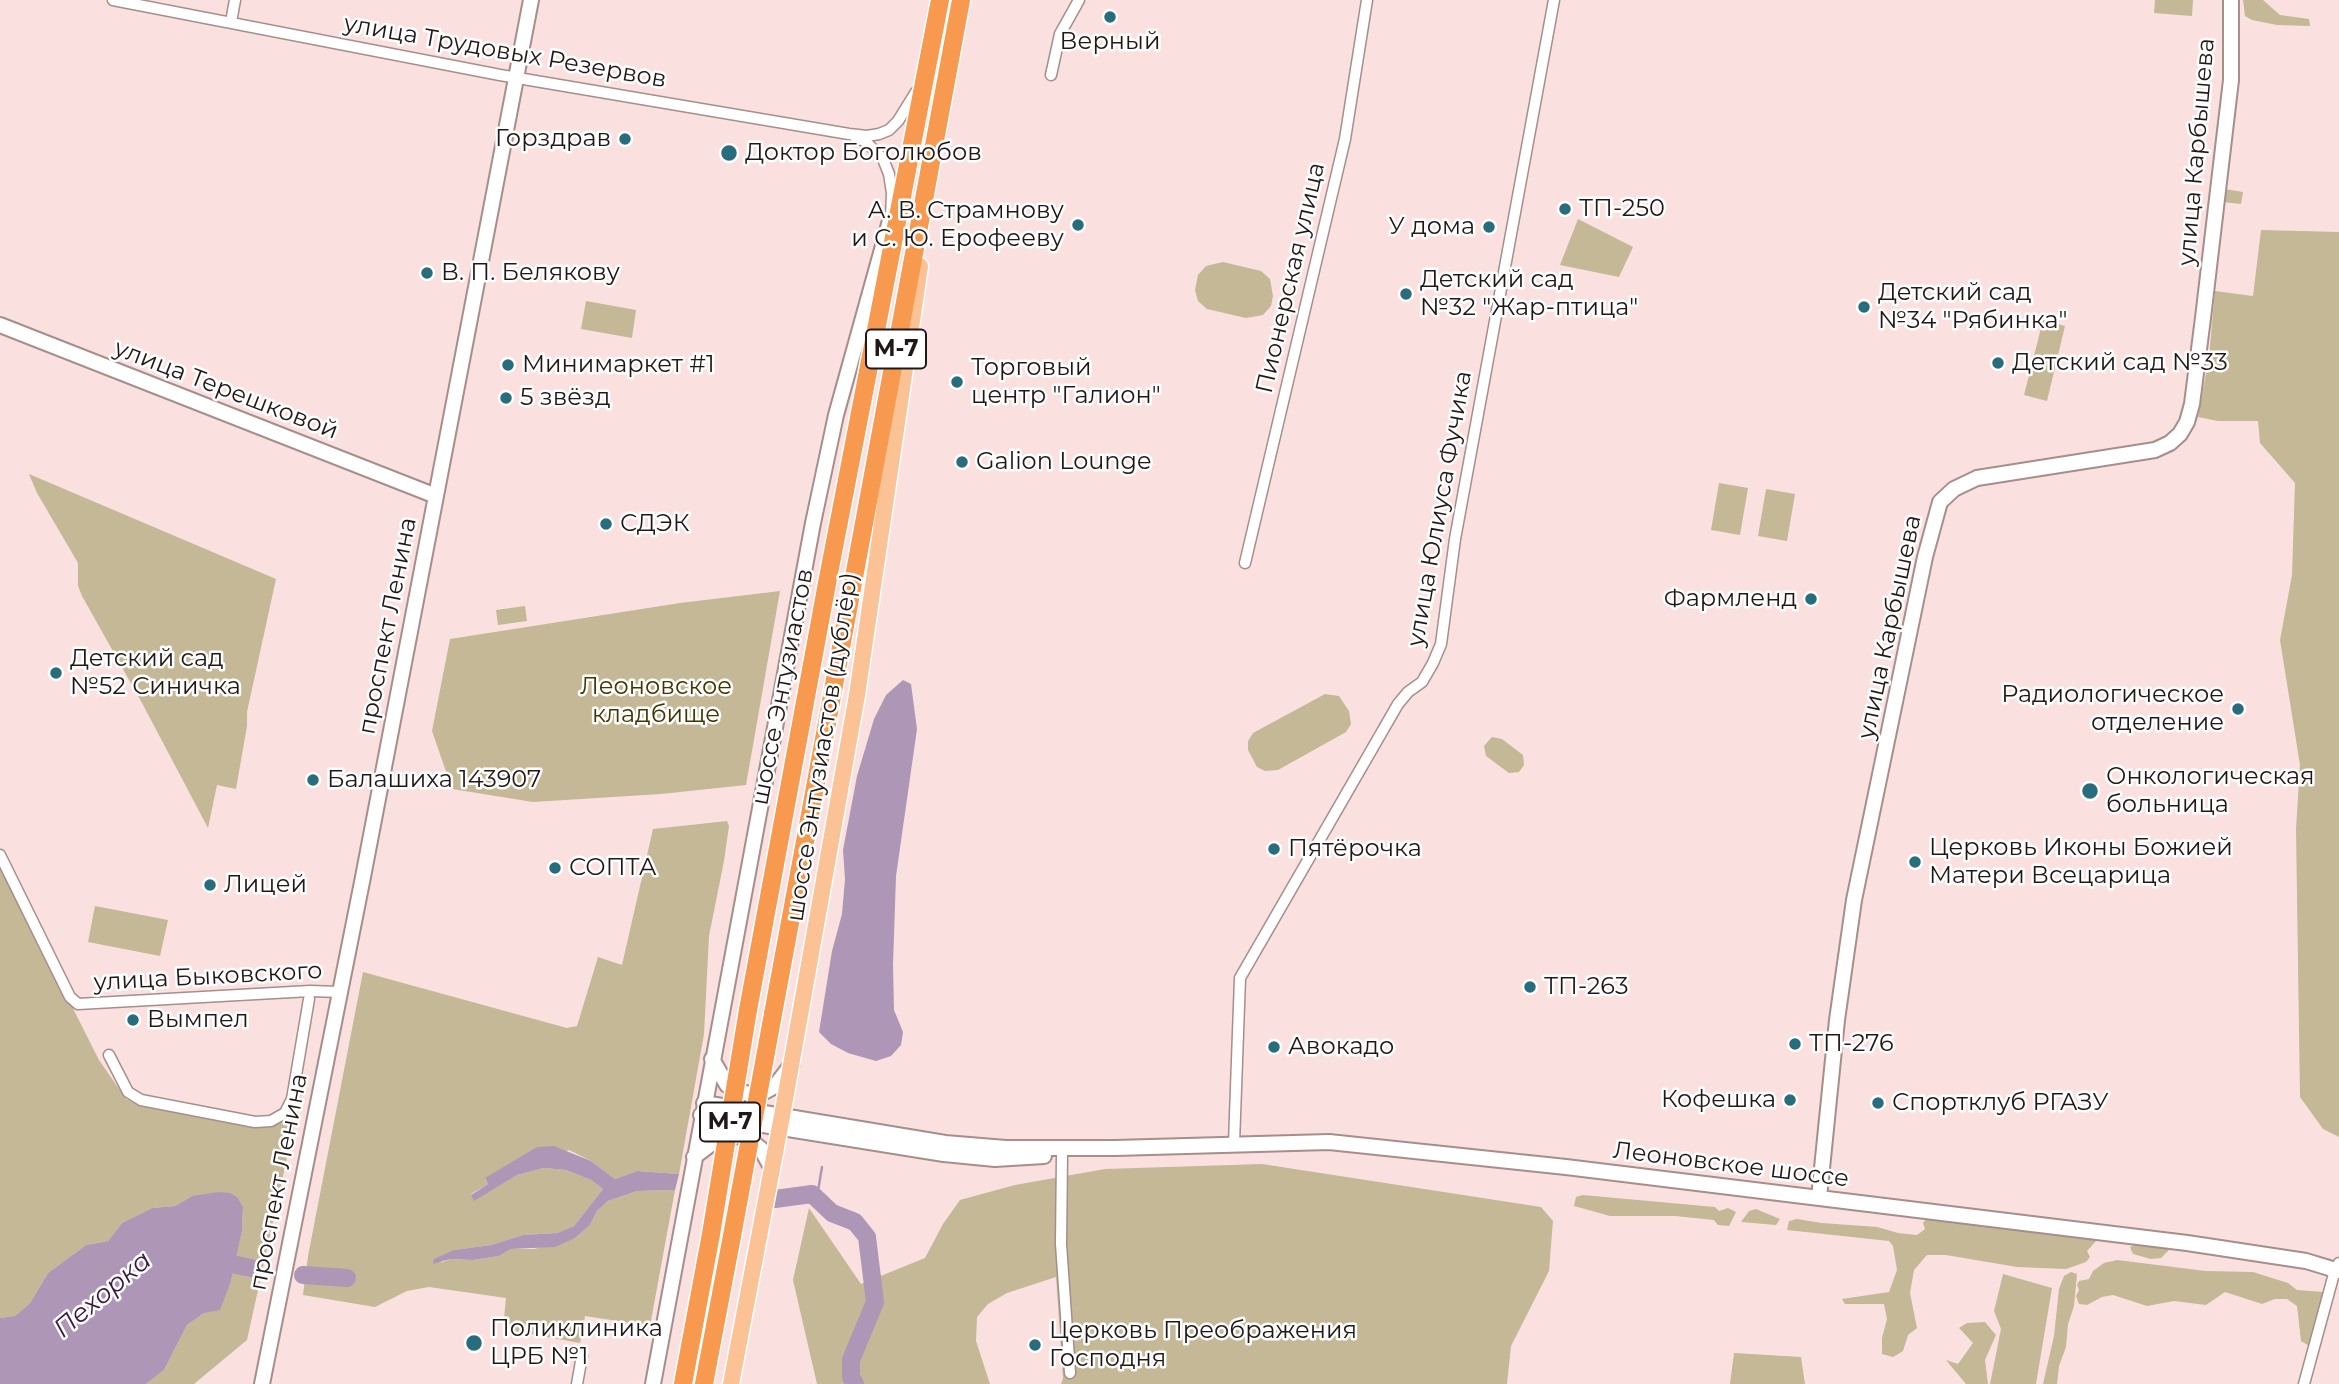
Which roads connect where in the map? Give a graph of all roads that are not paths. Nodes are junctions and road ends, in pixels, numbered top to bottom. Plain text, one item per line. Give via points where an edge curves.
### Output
1 (113, 0) edge
2 (235, 0) edge
3 (531, 0) edge
4 (940, 0) edge
5 (961, 0) edge
6 (1079, 0) edge
7 (1367, 0) edge
8 (1554, 0) edge
9 (2231, 0) edge
10 (231, 22) junction
11 (927, 68) junction
12 (1051, 75) dead end
13 (516, 78) junction
14 (940, 114) junction
15 (849, 134) junction
16 (912, 143) junction
17 (891, 217) junction
18 (0, 325) edge
19 (436, 496) junction
20 (1245, 563) dead end
21 (0, 855) edge
22 (340, 992) junction
23 (309, 999) dead end
24 (109, 1055) dead end
25 (712, 1059) junction
26 (792, 1064) junction
27 (703, 1109) junction
28 (781, 1122) junction
29 (1234, 1143) junction
30 (1115, 1148) junction
31 (1062, 1155) junction
32 (693, 1165) junction
33 (771, 1176) junction
34 (1819, 1198) junction
35 (2338, 1268) edge
36 (582, 1356) dead end
37 (1070, 1373) dead end
38 (262, 1384) edge
39 (577, 1384) edge
40 (653, 1384) edge
41 (683, 1384) edge
42 (704, 1384) edge
43 (731, 1384) edge
44 (2304, 1384) edge

1 - 10 street, улица Трудовых Резервов
2 - 10 street
3 - 13 main road, проспект Ленина
4 - 11 highway, шоссе Энтузиастов / М-7
5 - 14 highway, шоссе Энтузиастов / М-7
6 - 12 street via 1060,34
7 - 20 street, Пионерская улица via 1345,139
8 - 29 street, улица Юлиуса Фучика via 1457,529 1441,644 1422,681 1398,704 1240,978
9 - 34 main road, улица Карбышева via 2231,80 2187,422 2170,443 2155,450 1977,478 1940,502 1854,900
10 - 13 street, улица Трудовых Резервов
11 - 15 street, улица Трудовых Резервов via 913,100 889,130
11 - 16 highway, шоссе Энтузиастов / М-7
13 - 15 street, улица Трудовых Резервов
13 - 19 main road, проспект Ленина
14 - 26 main road, шоссе Энтузиастов (дублёр) via 857,695
14 - 42 highway, шоссе Энтузиастов / М-7, bridge
15 - 17 street, улица Трудовых Резервов via 866,142 883,159 892,192
16 - 17 main road, шоссе Энтузиастов (дублёр)
16 - 41 highway, шоссе Энтузиастов / М-7, bridge via 748,1010
17 - 25 main road, шоссе Энтузиастов (дублёр) via 836,415 816,509
18 - 19 main road, улица Терешковой
19 - 22 main road, проспект Ленина
21 - 22 street, улица Быковского via 70,998 78,1004
22 - 38 main road, проспект Ленина
23 - 24 street via 292,1098 285,1113 271,1121 255,1122 141,1100 128,1092
25 - 26 main road via 727,1085 751,1094 775,1086
25 - 27 main road, шоссе Энтузиастов (дублёр)
26 - 28 main road, шоссе Энтузиастов (дублёр)
27 - 28 main road, Леоновское шоссе
27 - 32 main road, шоссе Энтузиастов (дублёр)
28 - 30 main road, Леоновское шоссе via 1006,1148
28 - 31 main road, Леоновское шоссе via 970,1157
28 - 33 main road, шоссе Энтузиастов (дублёр)
29 - 30 main road, Леоновское шоссе
29 - 34 main road, Леоновское шоссе via 1329,1142
30 - 31 main road, Леоновское шоссе
31 - 37 street via 1061,1244
32 - 33 main road via 712,1141 738,1136 761,1149
32 - 40 main road, шоссе Энтузиастов (дублёр)
33 - 43 main road, шоссе Энтузиастов (дублёр)
34 - 35 main road, Леоновское шоссе via 2241,1250
35 - 44 street
36 - 39 street

